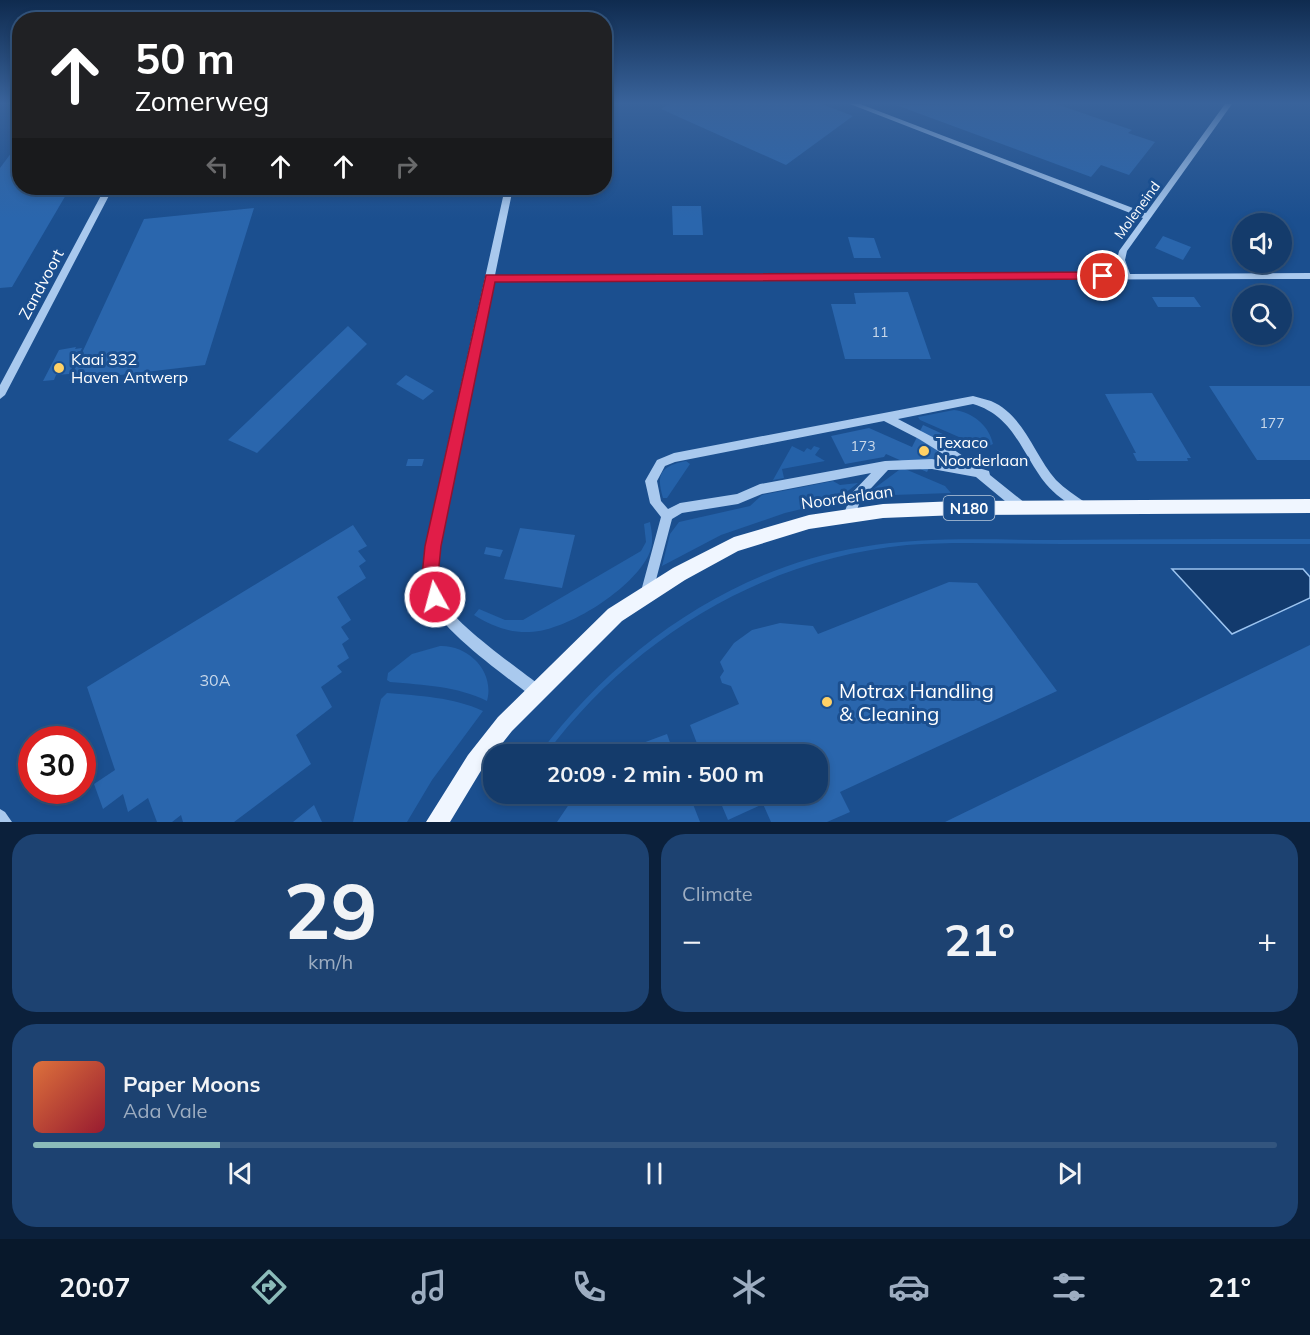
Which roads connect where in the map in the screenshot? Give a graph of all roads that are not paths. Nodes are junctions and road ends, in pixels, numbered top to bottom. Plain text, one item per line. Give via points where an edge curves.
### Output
1 (953, 142) edge
2 (1202, 142) edge
3 (106, 195) edge
4 (508, 195) edge
5 (1148, 217) junction
6 (1126, 276) junction
7 (1310, 276) edge
8 (490, 278) junction
9 (0, 395) edge
10 (885, 417) junction
11 (885, 466) junction
12 (985, 474) junction
13 (1310, 506) edge
14 (1021, 507) junction
15 (1082, 507) junction
16 (667, 516) junction
17 (849, 516) junction
18 (646, 595) junction
19 (537, 692) junction
20 (0, 818) edge
21 (4, 822) edge
22 (437, 822) edge

1 - 5 street
2 - 5 street, Moleneind
3 - 9 street, Zandvoort
4 - 8 street
5 - 6 street, Moleneind via 1123,251 1121,260
6 - 7 street
6 - 8 street
8 - 19 street via 446,480 430,576 435,597 450,620
10 - 12 street via 930,439
10 - 15 street via 973,400 987,402 1006,414 1052,483
10 - 16 street via 661,463 651,481 656,502
11 - 12 street via 932,464
11 - 16 street via 760,489 738,499 680,508
11 - 17 street via 856,496
12 - 14 street
13 - 15 main road, Noorderlaan / N180
14 - 15 main road, Noorderlaan / N180
14 - 17 main road, Noorderlaan / N180 via 883,511
16 - 18 street
17 - 18 main road, Noorderlaan / N180 via 809,522 734,546
18 - 19 main road, Noorderlaan / N180 via 615,615
19 - 22 main road, Noorderlaan / N180 via 475,762
20 - 21 street

